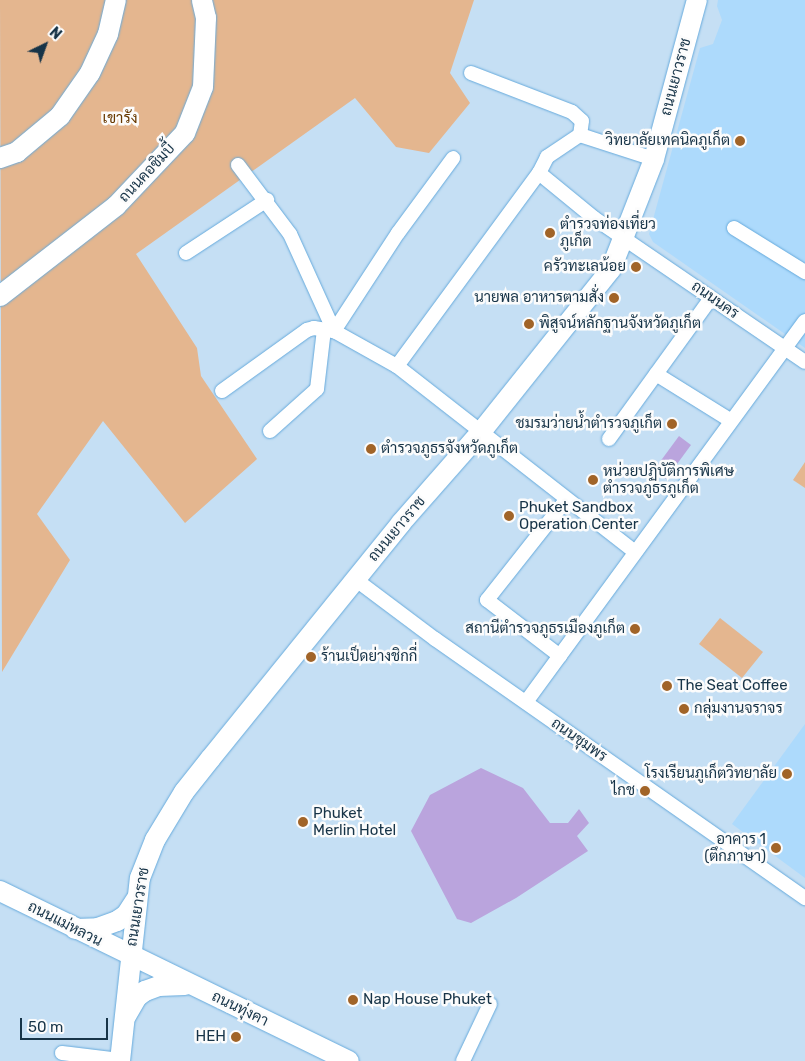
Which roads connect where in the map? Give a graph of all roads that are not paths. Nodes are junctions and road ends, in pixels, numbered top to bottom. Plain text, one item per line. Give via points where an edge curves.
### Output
1 (116, 0) edge
2 (202, 0) edge
3 (697, 0) edge
4 (471, 73) dead end
5 (580, 135) junction
6 (0, 158) edge
7 (453, 158) dead end
8 (654, 159) junction
9 (238, 165) dead end
10 (539, 173) junction
11 (267, 200) junction
12 (734, 228) dead end
13 (626, 237) junction
14 (186, 253) dead end
15 (805, 272) edge
16 (0, 296) edge
17 (711, 298) junction
18 (805, 321) edge
19 (329, 330) junction
20 (784, 348) junction
21 (805, 362) edge
22 (397, 366) junction
23 (656, 374) junction
24 (222, 391) dead end
25 (730, 420) junction
26 (270, 431) dead end
27 (481, 432) junction
28 (609, 439) dead end
29 (566, 500) junction
30 (635, 552) junction
31 (355, 579) junction
32 (560, 656) junction
33 (526, 702) junction
34 (0, 891) edge
35 (138, 897) junction
36 (805, 898) edge
37 (74, 929) junction
38 (130, 956) junction
39 (192, 986) junction
40 (490, 1004) dead end
41 (126, 1016) junction
42 (62, 1053) dead end
43 (120, 1060) edge
44 (349, 1061) edge
45 (463, 1061) edge

1 - 6 main road via 108,34 90,73 60,116 17,152
2 - 16 main road, ถนนคอซิมบี้ via 206,18 203,87 185,133 116,206
3 - 8 main road, ถนนเยาวราช
4 - 5 street via 572,112 582,121
5 - 8 street
5 - 10 street via 551,153
7 - 19 street
8 - 13 main road, ถนนเยาวราช
9 - 11 street
10 - 13 street, ถนนนคร via 594,218
10 - 22 street
11 - 14 street
11 - 19 street via 290,234
12 - 15 street
13 - 17 street, ถนนนคร
13 - 27 main road, ถนนเยาวราช via 601,285
17 - 20 street, ถนนนคร
17 - 23 street
18 - 20 street
19 - 22 street
19 - 24 street via 307,330
19 - 26 street via 317,389
20 - 21 street, ถนนนคร
20 - 25 street
22 - 27 street
23 - 25 street
23 - 28 street
25 - 30 street
27 - 29 street
27 - 31 main road, ถนนเยาวราช
29 - 30 street
29 - 32 street via 487,600
30 - 32 street
31 - 33 street, ถนนชุมพร
31 - 35 main road, ถนนเยาวราช via 184,792 148,854
32 - 33 street
33 - 36 street, ถนนชุมพร
34 - 37 main road, ถนนแม่หลวน
35 - 37 main road via 130,911 117,921 98,928
35 - 38 main road, ถนนเยาวราช
37 - 38 main road, ถนนแม่หลวน
38 - 39 main road, ถนนทุ่งคา
38 - 41 main road, ถนนเยาวราช
39 - 41 main road via 174,984 145,991 137,997
39 - 44 main road, ถนนทุ่งคา
40 - 45 street
41 - 43 main road, ถนนเยาวราช
42 - 43 street

